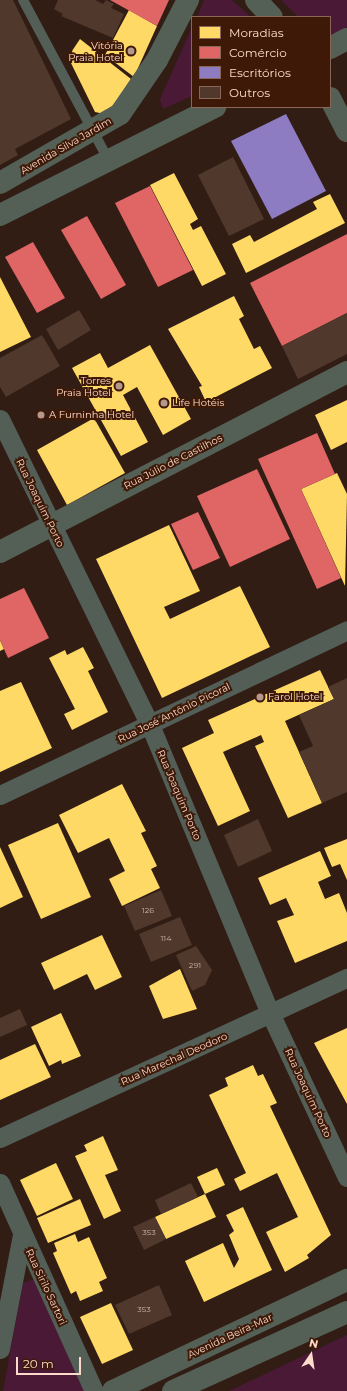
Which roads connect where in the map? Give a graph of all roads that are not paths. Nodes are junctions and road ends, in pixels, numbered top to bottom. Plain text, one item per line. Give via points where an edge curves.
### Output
1 (23, 0) edge
2 (188, 0) edge
3 (256, 0) edge
4 (271, 16) edge
5 (347, 39) edge
6 (331, 47) edge
7 (331, 100) edge
8 (213, 108) edge
9 (347, 131) edge
10 (91, 133) junction
11 (109, 161) junction
12 (0, 183) edge
13 (0, 215) edge
14 (347, 372) edge
15 (0, 419) edge
16 (51, 526) junction
17 (0, 552) edge
18 (347, 630) edge
19 (150, 725) junction
20 (0, 795) edge
21 (347, 978) edge
22 (271, 1015) junction
23 (0, 1138) edge
24 (347, 1177) edge
25 (0, 1183) edge
26 (22, 1235) junction
27 (347, 1280) edge
28 (347, 1312) edge
29 (0, 1349) edge
30 (94, 1391) edge
31 (113, 1391) edge
32 (173, 1391) edge

1 - 10 lane
2 - 10 street, Avenida Silva Jardim via 157,60 120,114
3 - 4 street
5 - 6 street
7 - 9 street
8 - 11 street
10 - 11 lane
10 - 12 street, Avenida Silva Jardim
11 - 13 street
14 - 16 street, Rua Júlio de Castilhos
15 - 16 street, Rua Joaquim Porto
16 - 17 street, Rua Júlio de Castilhos
16 - 19 street, Rua Joaquim Porto
18 - 19 street, Rua José Antônio Picoral
19 - 20 street, Rua José Antônio Picoral
19 - 22 street, Rua Joaquim Porto
21 - 22 street, Rua Marechal Deodoro
22 - 23 street, Rua Marechal Deodoro
22 - 24 street, Rua Joaquim Porto
25 - 26 street, Rua Sirilo Sartori
26 - 29 street
26 - 30 street, Rua Sirilo Sartori
27 - 31 street, Avenida Beira-Mar
28 - 32 street

